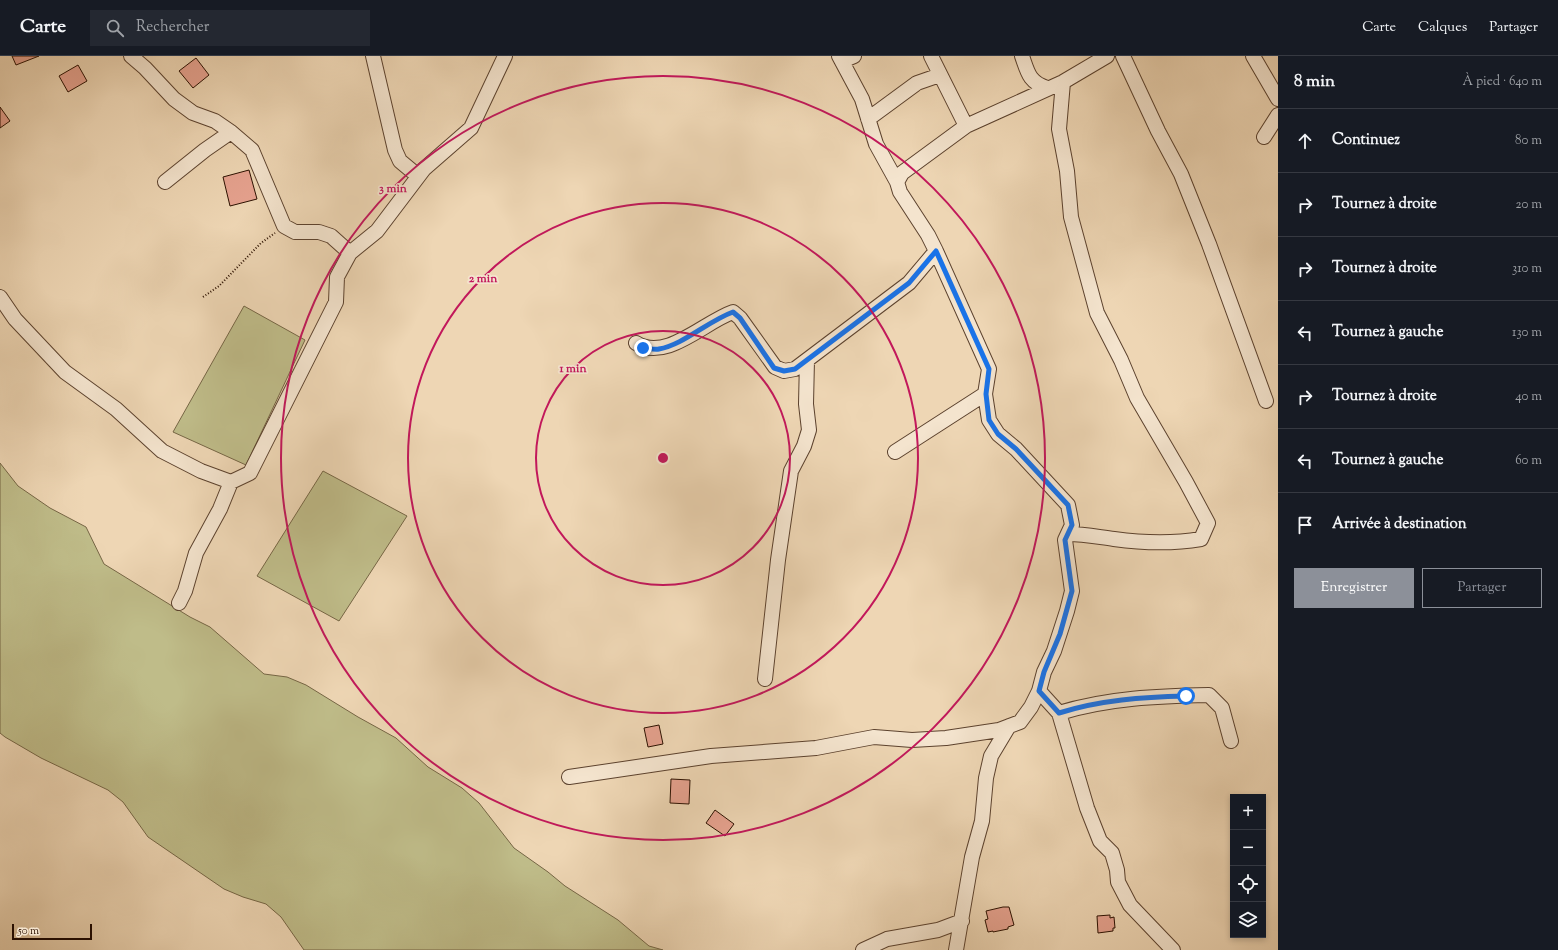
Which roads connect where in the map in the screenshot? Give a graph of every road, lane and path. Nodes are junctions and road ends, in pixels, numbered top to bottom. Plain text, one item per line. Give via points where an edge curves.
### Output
1 (131, 56) edge
2 (373, 56) edge
3 (505, 56) edge
4 (931, 56) edge
5 (1022, 56) edge
6 (1107, 56) edge
7 (1123, 56) edge
8 (1253, 56) edge
9 (845, 58) edge
10 (940, 75) junction
11 (1063, 82) junction
12 (1047, 88) junction
13 (1278, 99) edge
14 (1278, 115) edge
15 (868, 119) junction
16 (966, 126) junction
17 (231, 132) junction
18 (1264, 137) dead end
19 (424, 169) junction
20 (165, 182) dead end
21 (897, 182) junction
22 (284, 226) junction
23 (936, 251) junction
24 (350, 253) junction
25 (0, 297) edge
26 (203, 297) dead end
27 (636, 343) dead end
28 (807, 360) junction
29 (986, 394) junction
30 (1266, 401) dead end
31 (895, 452) dead end
32 (231, 482) junction
33 (1068, 534) junction
34 (179, 603) dead end
35 (765, 679) dead end
36 (1039, 691) junction
37 (1059, 713) junction
38 (1009, 726) junction
39 (1231, 741) dead end
40 (569, 778) dead end
41 (962, 921) junction
42 (863, 950) edge
43 (956, 950) edge
44 (1173, 950) edge

1 - 17 street via 174,99 193,113 215,121
2 - 19 street via 395,150 400,161 418,176
3 - 19 street via 471,128
4 - 10 street
5 - 12 street via 1036,85
6 - 11 street
7 - 30 street via 1180,174 1209,244
8 - 13 street
9 - 15 street
10 - 15 street via 917,83
10 - 16 street
11 - 12 street
11 - 33 street via 1059,129 1067,171 1071,218 1097,313 1138,398 1208,523 1201,539 1182,542
12 - 16 street
14 - 18 street
15 - 21 street via 876,144
16 - 21 street via 902,173
17 - 20 street
17 - 22 street via 252,150
19 - 24 street via 377,231
21 - 23 street via 900,192
22 - 24 street via 295,232 319,232 331,236
22 - 26 path via 261,243 219,286
23 - 28 street via 909,283
23 - 29 street via 989,369
24 - 32 street via 337,277 336,302 250,473
25 - 32 street via 15,320 65,372 116,409 162,452
27 - 28 street via 643,348 658,349 672,345 733,312 740,318 774,368 784,371 795,369
28 - 35 street via 806,404 809,430 791,471
29 - 31 street
29 - 33 street via 989,420 998,434 1016,449 1068,505 1072,525
32 - 34 street via 220,509 196,553
33 - 36 street via 1065,540 1072,591 1060,634
36 - 37 street
36 - 38 street via 1020,722
37 - 39 street via 1110,700 1209,695 1222,708
37 - 44 street via 1087,808 1100,841 1112,853 1118,882 1130,905
38 - 40 street via 999,730 946,738 912,740 874,737 816,748 711,756
38 - 41 street via 991,756 982,821 972,857
41 - 42 street via 938,930 888,939
41 - 43 street

